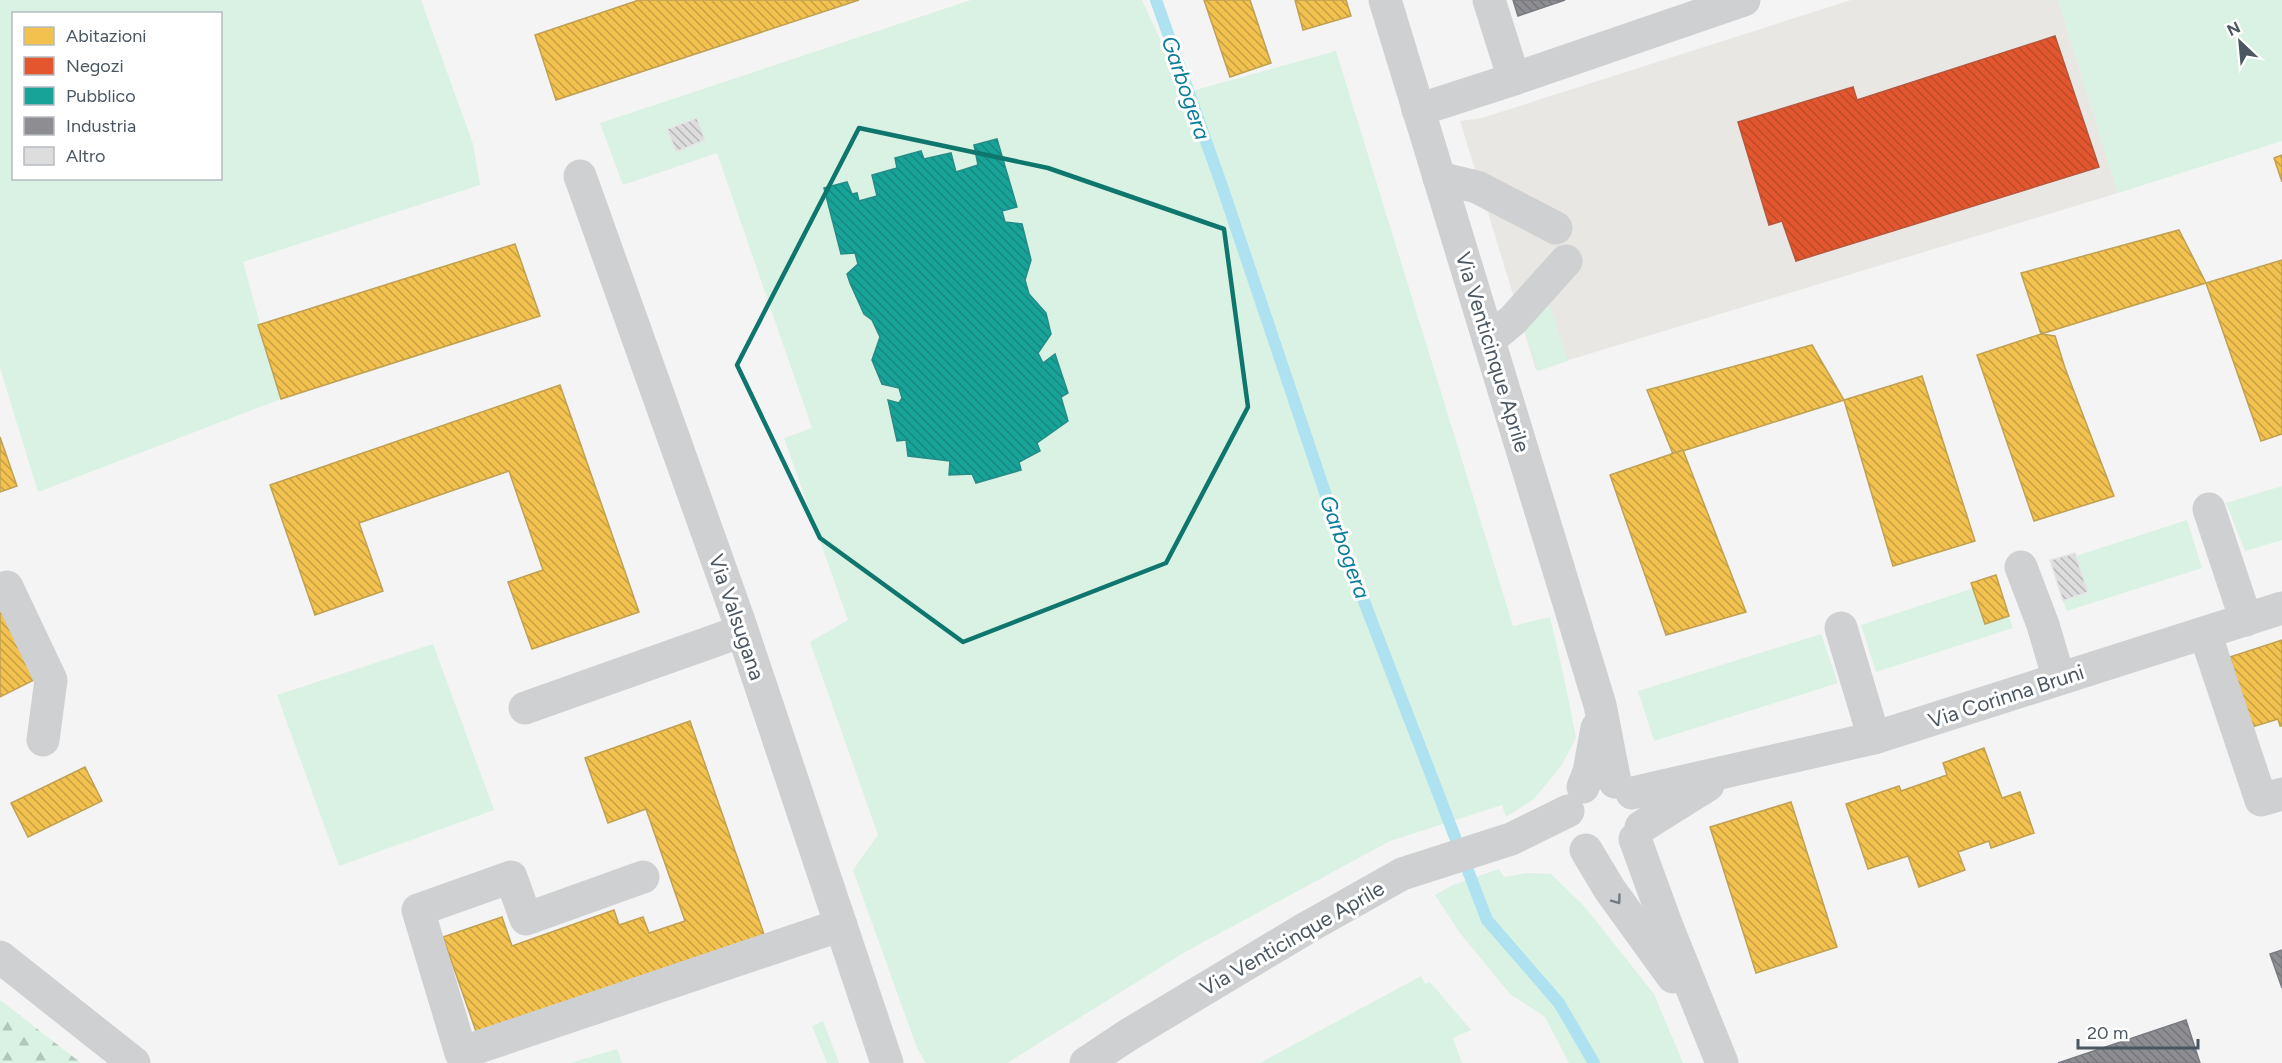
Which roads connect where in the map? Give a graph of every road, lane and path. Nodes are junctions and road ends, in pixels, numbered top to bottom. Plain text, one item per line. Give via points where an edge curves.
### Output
1 (1385, 0) edge
2 (1489, 0) edge
3 (1744, 0) edge
4 (1514, 79) junction
5 (1419, 110) junction
6 (580, 176) dead end
7 (1439, 178) junction
8 (1556, 228) dead end
9 (1566, 261) dead end
10 (1489, 340) junction
11 (2209, 509) dead end
12 (2021, 567) dead end
13 (0, 589) edge
14 (2282, 608) edge
15 (2246, 620) junction
16 (1841, 627) dead end
17 (742, 631) junction
18 (2205, 633) junction
19 (2059, 680) junction
20 (1600, 705) junction
21 (525, 708) dead end
22 (1874, 738) junction
23 (43, 740) dead end
24 (1727, 772) junction
25 (1624, 787) junction
26 (2282, 794) edge
27 (1578, 822) junction
28 (1638, 833) junction
29 (643, 877) dead end
30 (841, 925) junction
31 (0, 957) edge
32 (1719, 1054) edge
33 (887, 1062) edge
34 (134, 1063) edge
35 (1086, 1063) edge

1 - 5 street, Via Venticinque Aprile
2 - 4 street
3 - 4 street
4 - 5 street
5 - 7 street, Via Venticinque Aprile
6 - 17 street, Via Valsugana
7 - 8 street via 1477,187
7 - 10 street, Via Venticinque Aprile
9 - 10 street via 1516,317
10 - 20 street, Via Venticinque Aprile
11 - 15 street
12 - 19 street
13 - 23 street via 7,586 51,680
14 - 15 street, Via Corinna Bruni
15 - 18 street, Via Corinna Bruni
16 - 22 street
17 - 21 street
17 - 30 street, Via Valsugana
18 - 19 street, Via Corinna Bruni
18 - 26 street via 2261,800
19 - 22 street, Via Corinna Bruni
20 - 25 street, Via Venticinque Aprile
20 - 27 street, Via Venticinque Aprile
22 - 24 street, Via Corinna Bruni
24 - 25 street, Via Corinna Bruni
24 - 28 street, Via Corinna Bruni
25 - 27 street via 1593,782
25 - 28 street via 1639,803 1642,815
27 - 28 street via 1599,854 1613,854 1626,848
27 -> 32 street via 1610,890 1667,968
27 - 35 street, Via Venticinque Aprile via 1414,869 1308,927
28 - 32 street via 1666,924
29 - 30 street via 526,919 511,877 418,910 461,1053
30 - 33 street, Via Valsugana
31 - 34 street

